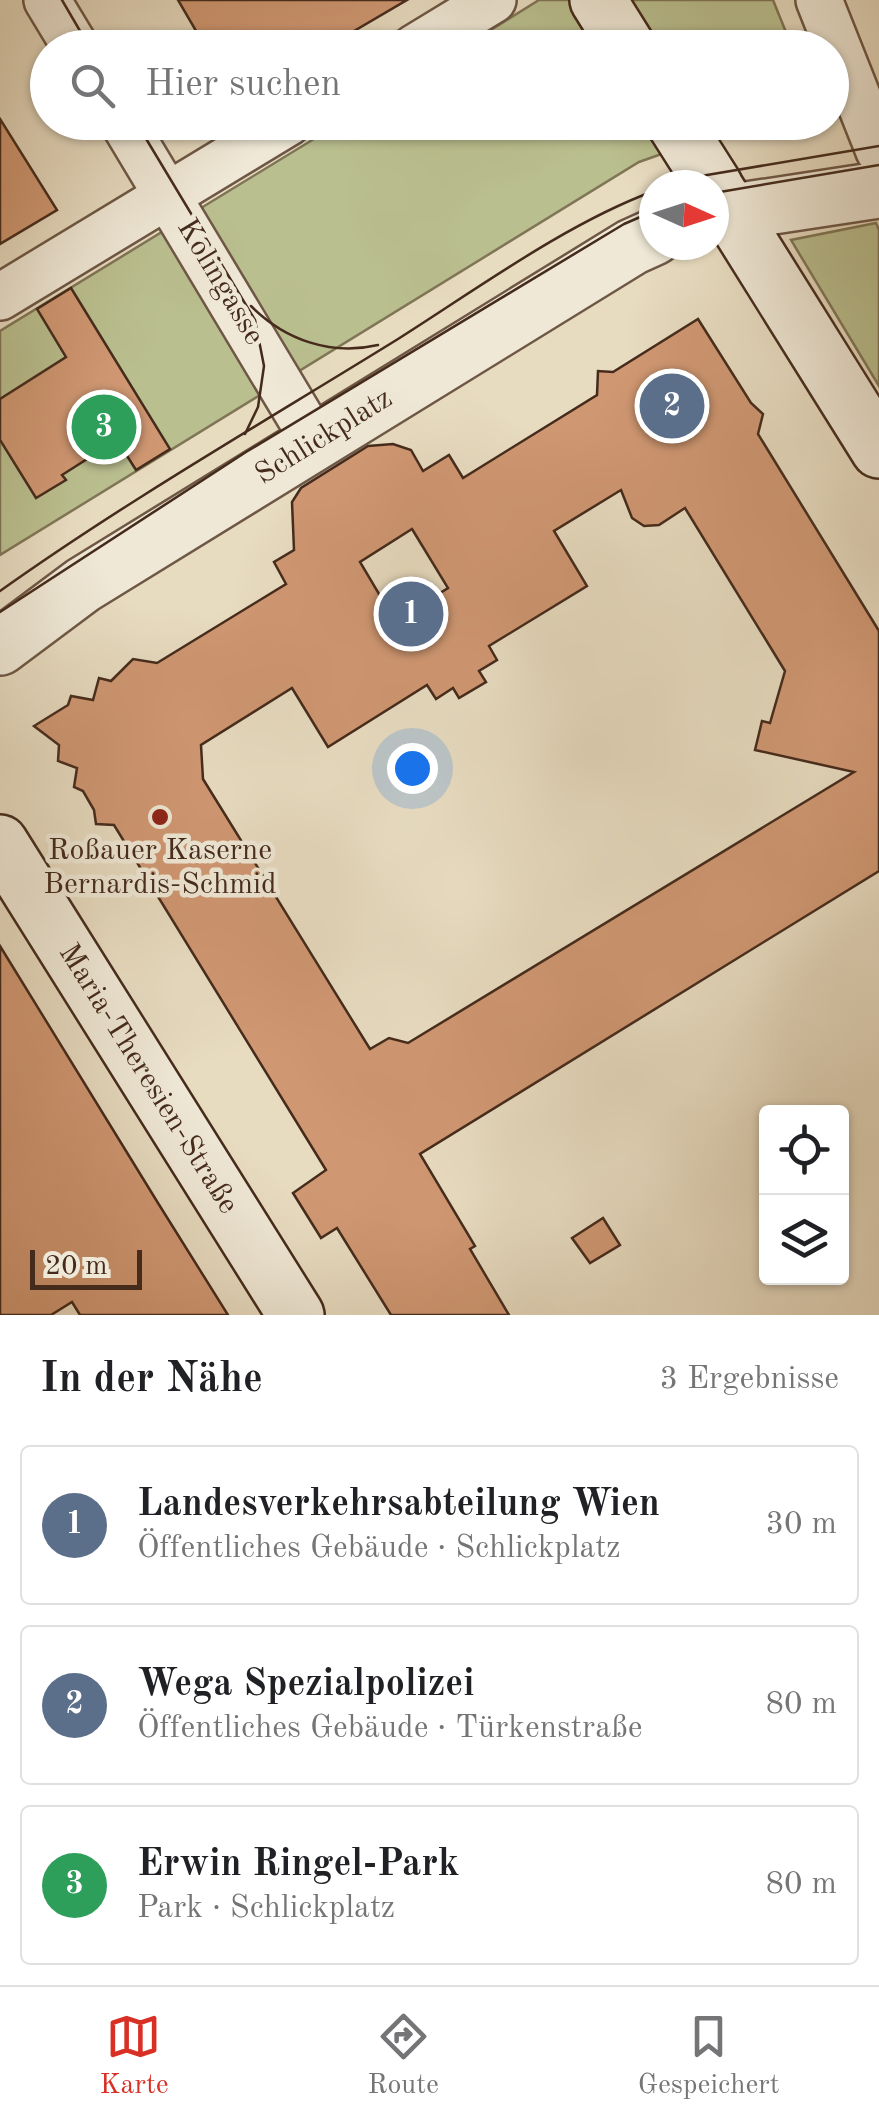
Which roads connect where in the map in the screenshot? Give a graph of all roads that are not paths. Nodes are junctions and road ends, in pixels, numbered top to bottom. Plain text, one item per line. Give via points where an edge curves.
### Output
1 (47, 0) edge
2 (493, 0) edge
3 (598, 0) edge
4 (820, 0) edge
5 (65, 30) edge
6 (444, 30) edge
7 (617, 30) edge
8 (832, 30) edge
9 (849, 74) edge
10 (134, 140) edge
11 (259, 140) edge
12 (684, 140) edge
13 (879, 151) edge
14 (701, 170) edge
15 (879, 190) edge
16 (168, 195) junction
17 (729, 198) edge
18 (729, 216) edge
19 (639, 243) edge
20 (0, 297) edge
21 (315, 442) junction
22 (879, 450) edge
23 (0, 646) edge
24 (0, 843) edge
25 (296, 1315) edge

1 - 5 street
2 - 6 street
3 - 7 main road
4 - 8 street
9 - 13 street
10 - 16 street, Kolingasse
11 - 16 street
12 - 14 main road
15 - 17 main road
16 - 20 street
16 - 21 street, Kolingasse
18 - 22 main road
19 - 21 main road, Schlickplatz
21 - 23 main road, Schlickplatz via 83,586
24 - 25 main road, Maria-Theresien-Straße

